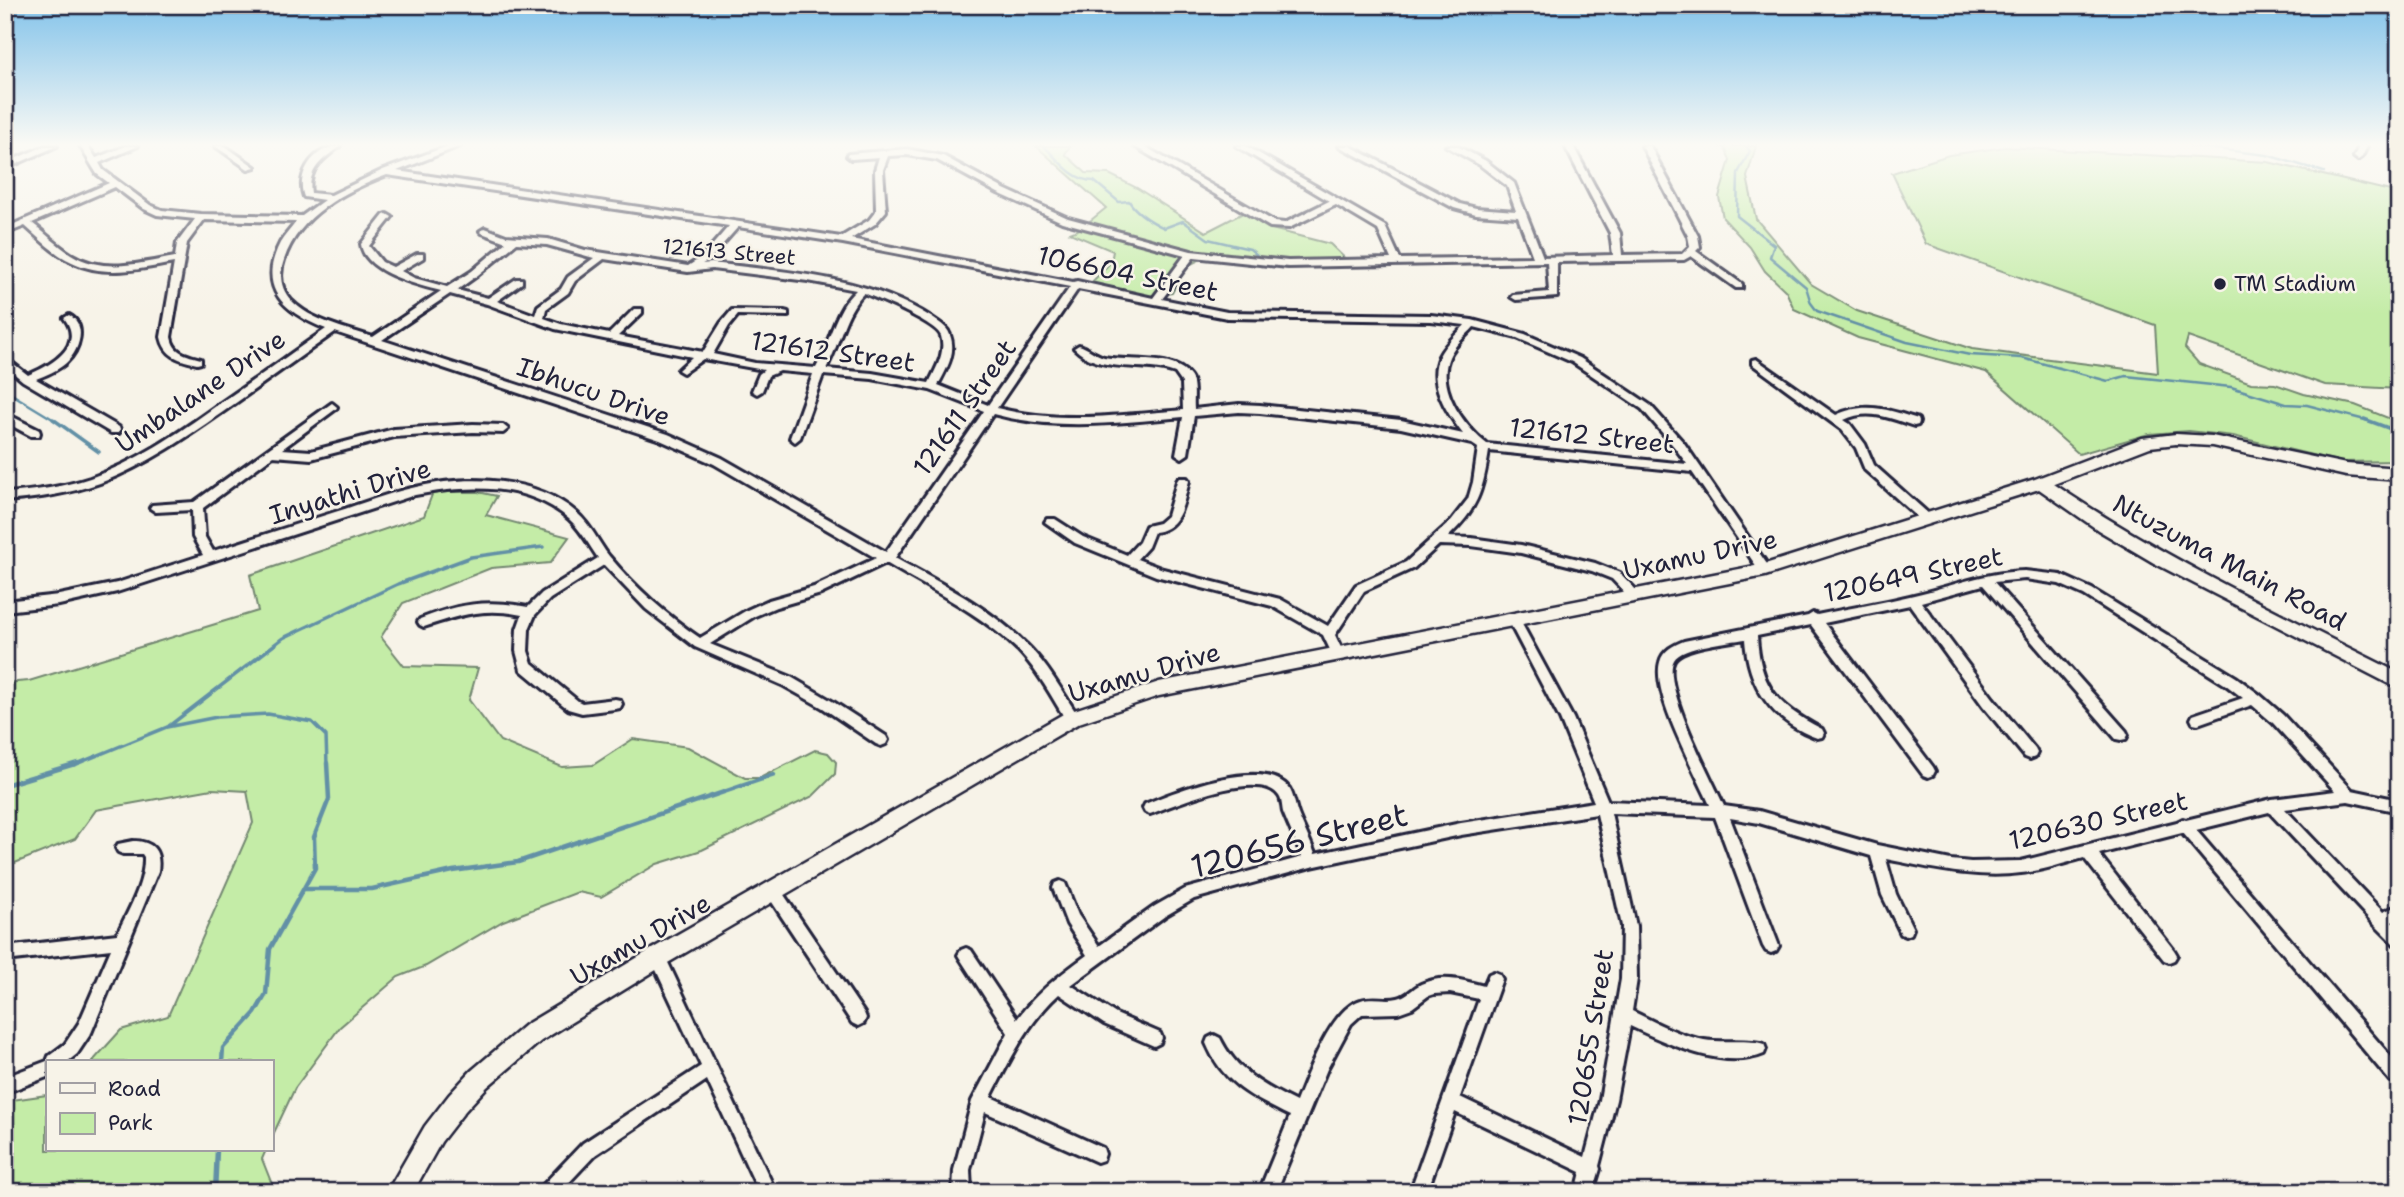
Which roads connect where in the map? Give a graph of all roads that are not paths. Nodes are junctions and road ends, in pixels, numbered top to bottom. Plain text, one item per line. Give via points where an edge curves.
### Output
1 (73, 202) edge
2 (141, 202) edge
3 (328, 202) edge
4 (590, 202) edge
5 (880, 202) edge
6 (1026, 202) edge
7 (1233, 202) edge
8 (1335, 202) edge
9 (1338, 202) edge
10 (1449, 202) edge
11 (1519, 202) edge
12 (1599, 202) edge
13 (1675, 202) edge
14 (1522, 214) junction
15 (201, 217) junction
16 (387, 217) dead end
17 (305, 219) junction
18 (26, 222) junction
19 (736, 224) junction
20 (5, 231) edge
21 (485, 231) dead end
22 (514, 240) junction
23 (843, 240) junction
24 (1691, 252) junction
25 (1191, 254) junction
26 (420, 256) dead end
27 (603, 256) junction
28 (1618, 258) junction
29 (178, 259) junction
30 (1539, 259) junction
31 (1552, 259) junction
32 (709, 262) junction
33 (1397, 262) junction
34 (647, 264) junction
35 (392, 272) junction
36 (636, 273) dead end
37 (519, 281) dead end
38 (1077, 284) junction
39 (1739, 286) dead end
40 (863, 289) junction
41 (450, 290) junction
42 (1516, 297) dead end
43 (491, 302) junction
44 (1156, 302) junction
45 (638, 310) dead end
46 (784, 314) dead end
47 (69, 318) dead end
48 (538, 320) junction
49 (1472, 323) junction
50 (334, 328) junction
51 (611, 337) junction
52 (374, 341) junction
53 (1079, 348) dead end
54 (704, 355) junction
55 (5, 360) edge
56 (197, 361) dead end
57 (1756, 362) dead end
58 (778, 369) junction
59 (683, 370) dead end
60 (820, 370) junction
61 (27, 379) junction
62 (932, 387) junction
63 (757, 391) dead end
64 (332, 407) dead end
65 (990, 410) junction
66 (1189, 415) junction
67 (5, 417) edge
68 (1837, 419) junction
69 (1914, 422) dead end
70 (503, 429) dead end
71 (115, 430) dead end
72 (35, 433) dead end
73 (795, 438) dead end
74 (1478, 443) junction
75 (270, 452) junction
76 (1182, 454) dead end
77 (1696, 469) junction
78 (2399, 474) edge
79 (1183, 481) dead end
80 (2041, 482) junction
81 (5, 497) edge
82 (197, 506) junction
83 (156, 508) dead end
84 (1926, 518) junction
85 (1051, 522) dead end
86 (1438, 541) junction
87 (211, 558) junction
88 (889, 558) junction
89 (605, 559) junction
90 (1129, 560) junction
91 (1765, 570) junction
92 (1985, 579) junction
93 (1634, 594) junction
94 (1913, 600) junction
95 (5, 606) edge
96 (530, 612) junction
97 (1513, 618) junction
98 (1813, 618) junction
99 (424, 622) dead end
100 (1751, 632) junction
101 (1330, 633) junction
102 (699, 645) junction
103 (1337, 652) junction
104 (2399, 682) edge
105 (2255, 699) junction
106 (615, 704) dead end
107 (1072, 718) junction
108 (2198, 719) dead end
109 (1817, 733) dead end
110 (2122, 735) dead end
111 (881, 740) dead end
112 (2030, 753) dead end
113 (1928, 771) dead end
114 (2348, 795) junction
115 (2272, 804) junction
116 (2399, 806) edge
117 (1602, 807) junction
118 (1150, 808) dead end
119 (1720, 811) junction
120 (2183, 825) junction
121 (122, 848) dead end
122 (2087, 850) junction
123 (1877, 851) junction
124 (1311, 861) junction
125 (1060, 888) dead end
126 (773, 891) junction
127 (2399, 912) edge
128 (2380, 920) junction
129 (1906, 929) dead end
130 (2399, 939) edge
131 (120, 942) junction
132 (1771, 946) dead end
133 (5, 954) edge
134 (966, 955) dead end
135 (2169, 955) dead end
136 (1097, 956) junction
137 (658, 957) junction
138 (1058, 985) junction
139 (1624, 1015) junction
140 (858, 1018) dead end
141 (1017, 1032) junction
142 (1154, 1038) dead end
143 (1214, 1043) dead end
144 (1758, 1049) dead end
145 (57, 1060) edge
146 (46, 1069) edge
147 (709, 1070) junction
148 (2396, 1075) dead end
149 (5, 1085) edge
150 (979, 1101) junction
151 (1450, 1101) junction
152 (1301, 1113) junction
153 (1097, 1154) dead end
154 (1592, 1169) junction
155 (399, 1192) edge
156 (548, 1192) edge
157 (768, 1192) edge
158 (962, 1192) edge
159 (1267, 1192) edge
160 (1418, 1192) edge
161 (1584, 1192) edge

1 - 18 street
2 - 15 street via 155,212
3 - 17 street, Ibhucu Drive
4 - 19 street, 106604 Street
5 - 23 street via 881,211 873,222
6 - 25 street via 1065,219
7 - 8 street via 1273,225 1286,226
9 - 33 street via 1382,228
10 - 14 street via 1476,211
11 - 14 street
12 - 28 street via 1615,233
13 - 24 street via 1693,236
14 - 30 street
15 - 17 street
15 - 29 street via 181,243
16 - 35 street, 121612 Street via 365,246 374,261
17 - 50 street, Ibhucu Drive via 281,250 276,281 291,307
18 - 20 street
18 - 29 street via 84,264 128,267
19 - 23 street, 106604 Street
19 - 32 street
21 - 22 street, 121613 Street
22 - 27 street, 121613 Street via 548,242
22 - 41 street
23 - 38 street, 106604 Street
24 - 28 street via 1677,258
24 - 39 street
25 - 33 street via 1288,264
25 - 44 street
26 - 35 street
27 - 34 street, 121613 Street
27 - 48 street via 572,277 565,291 542,308
28 - 31 street
29 - 56 street via 167,346 177,355
30 - 31 street
30 - 33 street
31 - 42 street via 1555,295
32 - 34 street, 121613 Street via 688,269
32 - 40 street, 121613 Street
34 - 36 street
35 - 41 street, 121612 Street
37 - 43 street
38 - 44 street, 106604 Street
38 - 65 street, 121611 Street
40 - 60 street via 849,302
40 - 62 street, 121613 Street via 942,329 948,347
41 - 43 street, 121612 Street
41 - 52 street
43 - 48 street, 121612 Street
44 - 49 street, 106604 Street via 1241,317 1398,316
45 - 51 street
46 - 54 street via 736,312
47 - 61 street via 76,334 68,357
48 - 51 street, 121612 Street
49 - 74 street via 1448,350 1440,373 1448,401
49 - 77 street, 106604 Street via 1549,346 1604,377 1646,407
50 - 52 street, Ibhucu Drive
50 - 81 street, Umbalane Drive via 136,464 79,486
51 - 54 street, 121612 Street
52 - 88 street, Ibhucu Drive via 674,442 718,461
53 - 66 street via 1087,358 1099,361 1163,366 1183,374
54 - 58 street, 121612 Street
54 - 59 street
55 - 61 street
57 - 68 street
58 - 60 street, 121612 Street
58 - 63 street via 764,374
60 - 62 street, 121612 Street
60 - 73 street
61 - 71 street
62 - 65 street, 121612 Street
64 - 75 street
65 - 66 street, 121612 Street via 1076,422
65 - 88 street, 121611 Street
66 - 74 street, 121612 Street via 1239,408 1323,414 1401,424
66 - 76 street
67 - 72 street
68 - 69 street via 1864,409
68 - 84 street via 1854,436 1869,467
70 - 75 street via 394,433 312,455
74 - 77 street, 121612 Street
74 - 86 street via 1479,482 1473,500
75 - 82 street
77 - 91 street, 106604 Street
78 - 80 street, Uxamu Drive via 2346,470 2212,441 2176,439 2122,450
79 - 90 street via 1168,520 1150,529
80 - 84 street, Uxamu Drive
80 - 104 street, Ntuzuma Main Road via 2160,559
82 - 83 street
82 - 87 street via 199,537
84 - 91 street, Uxamu Drive
85 - 90 street via 1079,540
86 - 93 street via 1521,549 1595,566 1616,576
86 - 101 street via 1410,565 1360,588
87 - 89 street, Inyathi Drive via 414,491 463,484 525,491 558,505 590,533
87 - 95 street, Inyathi Drive via 98,592
88 - 102 street via 817,592 751,612
88 - 107 street, Ibhucu Drive via 1003,629 1044,673
89 - 96 street via 546,596
89 - 102 street, Inyathi Drive
90 - 101 street via 1190,583 1276,602
91 - 93 street, Uxamu Drive
92 - 94 street, 120649 Street
92 - 105 street, 120649 Street via 2025,575 2076,586
92 - 110 street
93 - 97 street, Uxamu Drive
94 - 98 street, 120649 Street
94 - 112 street
96 - 99 street via 476,605
96 - 106 street via 523,629 526,666 573,705
97 - 103 street, Uxamu Drive
97 - 117 street, 120655 Street via 1566,718
98 - 100 street, 120649 Street
98 - 113 street
100 - 109 street via 1757,672 1770,701
100 - 119 street, 120649 Street via 1684,646 1670,654 1666,663 1680,723
101 - 103 street
102 - 111 street, Inyathi Drive via 799,687
103 - 107 street, Uxamu Drive via 1159,689
105 - 108 street
105 - 114 street, 120649 Street via 2306,746
107 - 126 street, Uxamu Drive
114 - 115 street, 120630 Street
114 - 116 street, 120630 Street
115 - 120 street, 120630 Street
115 - 128 street
117 - 119 street, 120630 Street
117 - 124 street, 120656 Street via 1461,829
117 - 139 street, 120655 Street via 1629,926
118 - 124 street via 1167,799 1231,783 1271,782 1284,792
119 - 123 street, 120630 Street via 1759,817
119 - 132 street
120 - 122 street, 120630 Street
120 - 148 street
121 - 131 street via 146,848 153,863
122 - 123 street, 120630 Street via 2021,867 1996,868 1951,866
122 - 135 street
123 - 129 street via 1889,895
124 - 136 street, 120656 Street via 1190,894
125 - 136 street via 1072,919
126 - 137 street, Uxamu Drive
126 - 140 street
127 - 128 street
128 - 130 street
131 - 133 street
131 - 145 street via 85,1028
134 - 141 street
136 - 138 street, 120656 Street
137 - 147 street
137 - 155 street, Uxamu Drive via 533,1033 496,1064 441,1124
138 - 141 street, 120656 Street
138 - 142 street via 1110,1019
139 - 144 street via 1704,1050
139 - 154 street, 120655 Street
141 - 150 street, 120656 Street
143 - 152 street via 1234,1075
146 - 149 street
147 - 156 street via 589,1149
147 - 157 street
150 - 153 street
150 - 158 street, 120656 Street via 962,1170
151 - 152 street via 1492,987 1438,986 1404,1004 1352,1011 1328,1049
151 - 154 street
151 - 160 street
152 - 159 street
154 - 161 street, 120655 Street

